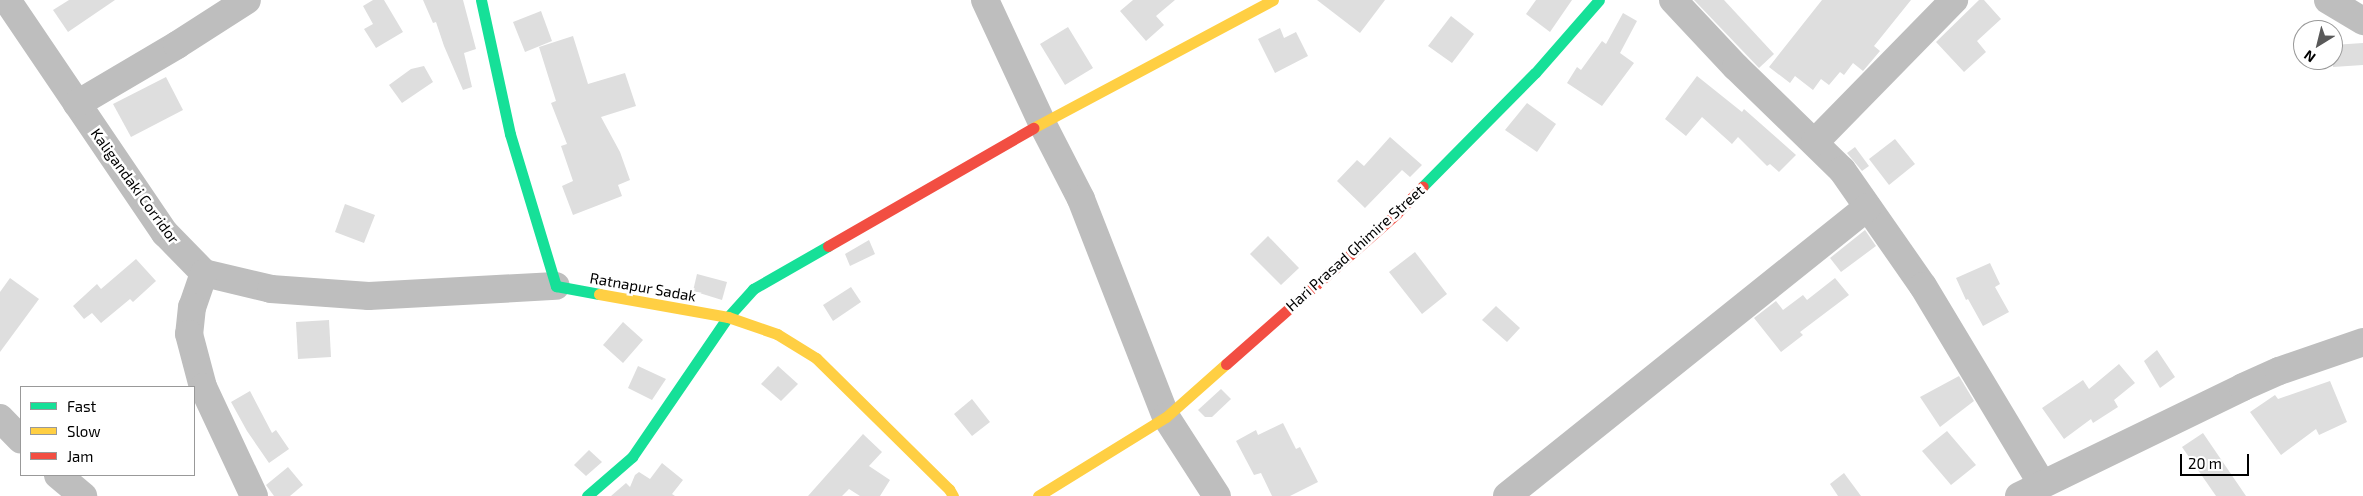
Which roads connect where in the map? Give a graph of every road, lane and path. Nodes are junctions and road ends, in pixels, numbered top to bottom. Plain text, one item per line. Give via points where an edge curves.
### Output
1 (7, 0) edge
2 (247, 0) edge
3 (481, 0) edge
4 (985, 0) edge
5 (1273, 0) edge
6 (1599, 0) edge
7 (1674, 0) edge
8 (1954, 0) edge
9 (2328, 0) edge
10 (2363, 21) edge
11 (77, 104) junction
12 (1042, 123) junction
13 (1815, 142) junction
14 (1868, 207) junction
15 (204, 273) junction
16 (556, 286) junction
17 (728, 317) junction
18 (2363, 342) edge
19 (1166, 417) junction
20 (0, 418) edge
21 (20, 439) edge
22 (59, 476) edge
23 (2030, 490) edge
24 (83, 496) edge
25 (254, 496) edge
26 (587, 496) edge
27 (953, 496) edge
28 (1038, 496) edge
29 (1216, 496) edge
30 (1507, 496) edge

1 - 11 street, Kaligandaki Corridor
2 - 11 street via 177,46
3 - 16 street via 510,134
4 - 12 street
5 - 12 street
6 - 19 street, Hari Prasad Ghimire Street via 1535,73 1397,213
7 - 13 street via 1736,67
8 - 13 street
9 - 10 street
11 - 15 street, Kaligandaki Corridor via 165,233
12 - 17 street via 753,289
12 - 19 street via 1081,199
13 - 14 street via 1842,170
14 - 23 street via 1949,326
14 - 30 street
15 - 16 street via 271,289 369,296
15 - 25 street via 192,308 190,334 203,387
16 - 17 street, Ratnapur Sadak
17 - 26 street via 632,457
17 - 27 street, Ratnapur Sadak via 777,334 816,358
18 - 23 street via 2279,371
19 - 28 street, Hari Prasad Ghimire Street
19 - 29 street
20 - 21 street
22 - 24 street

